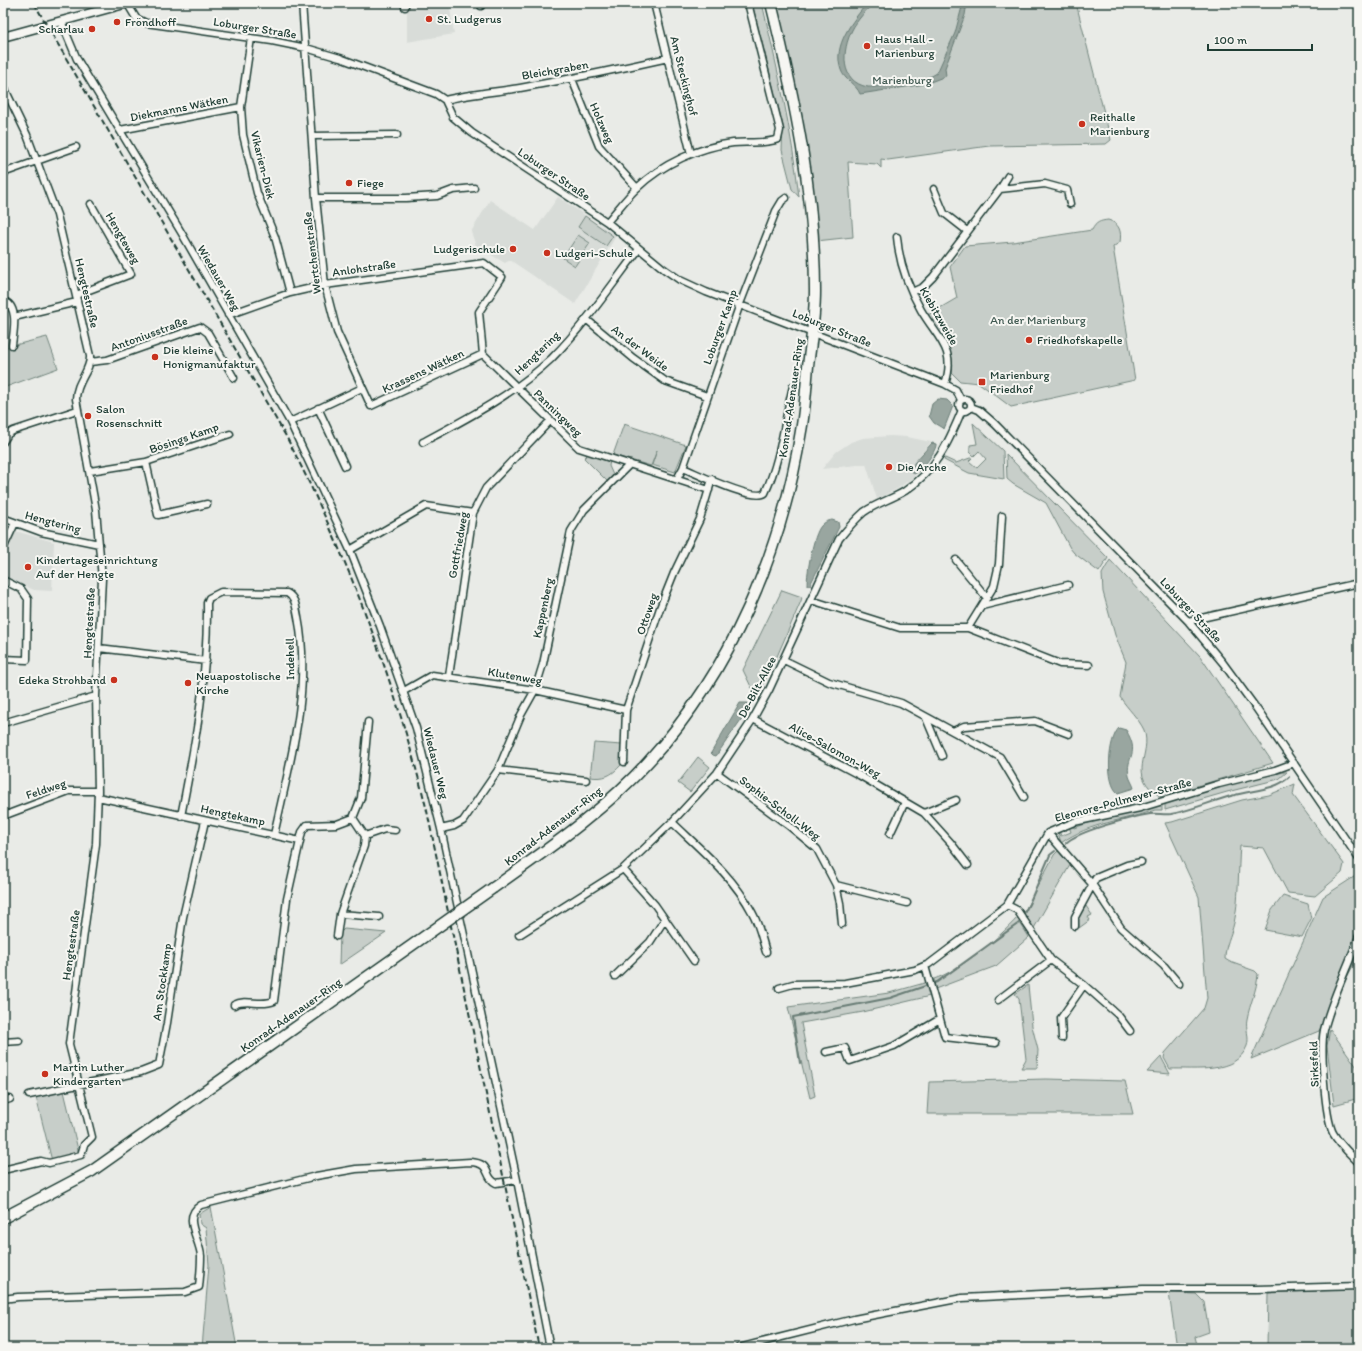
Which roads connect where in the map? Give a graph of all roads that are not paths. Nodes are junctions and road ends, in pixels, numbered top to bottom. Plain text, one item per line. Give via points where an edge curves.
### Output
1 (127, 3) edge
2 (302, 3) edge
3 (654, 3) edge
4 (748, 3) edge
5 (770, 3) edge
6 (61, 21) junction
7 (3, 37) edge
8 (251, 38) junction
9 (306, 48) junction
10 (668, 58) junction
11 (572, 79) junction
12 (3, 85) edge
13 (445, 100) junction
14 (241, 107) junction
15 (120, 130) junction
16 (397, 135) dead end
17 (312, 136) junction
18 (76, 147) dead end
19 (691, 154) junction
20 (38, 160) junction
21 (3, 173) edge
22 (1008, 176) dead end
23 (474, 188) dead end
24 (637, 188) junction
25 (934, 189) dead end
26 (1000, 189) junction
27 (316, 198) junction
28 (786, 198) dead end
29 (91, 204) dead end
30 (1070, 204) dead end
31 (607, 222) junction
32 (967, 231) junction
33 (897, 237) dead end
34 (639, 249) junction
35 (325, 285) junction
36 (912, 292) junction
37 (290, 293) junction
38 (76, 295) junction
39 (3, 302) edge
40 (78, 302) junction
41 (740, 304) junction
42 (228, 315) junction
43 (14, 317) junction
44 (586, 319) junction
45 (813, 333) junction
46 (12, 346) dead end
47 (483, 354) junction
48 (90, 362) junction
49 (234, 378) dead end
50 (945, 384) junction
51 (793, 386) dead end
52 (517, 387) junction
53 (362, 388) junction
54 (708, 396) junction
55 (962, 400) junction
56 (371, 406) joint
57 (971, 407) junction
58 (318, 408) junction
59 (77, 410) junction
60 (962, 410) junction
61 (550, 421) junction
62 (290, 422) junction
63 (230, 434) dead end
64 (3, 442) edge
65 (423, 442) dead end
66 (146, 462) junction
67 (630, 464) junction
68 (345, 466) dead end
69 (683, 468) junction
70 (90, 471) junction
71 (677, 479) junction
72 (712, 479) junction
73 (709, 490) junction
74 (208, 504) dead end
75 (473, 513) junction
76 (1002, 516) dead end
77 (3, 518) edge
78 (15, 523) junction
79 (99, 544) junction
80 (3, 549) edge
81 (350, 550) junction
82 (956, 560) dead end
83 (3, 580) edge
84 (1359, 583) edge
85 (1068, 585) dead end
86 (986, 598) junction
87 (811, 600) junction
88 (982, 606) junction
89 (1188, 621) junction
90 (968, 628) junction
91 (99, 648) junction
92 (3, 659) edge
93 (784, 660) junction
94 (206, 661) junction
95 (1089, 665) dead end
96 (449, 676) junction
97 (535, 690) junction
98 (404, 691) junction
99 (96, 696) junction
100 (626, 710) junction
101 (926, 718) junction
102 (754, 719) junction
103 (368, 722) dead end
104 (3, 723) edge
105 (953, 730) junction
106 (1069, 734) dead end
107 (942, 756) dead end
108 (624, 762) dead end
109 (1294, 763) junction
110 (498, 770) junction
111 (717, 773) junction
112 (586, 780) dead end
113 (98, 794) junction
114 (1024, 797) dead end
115 (956, 800) dead end
116 (906, 802) junction
117 (924, 812) junction
118 (3, 816) edge
119 (181, 816) junction
120 (353, 818) junction
121 (205, 821) junction
122 (672, 822) junction
123 (441, 829) junction
124 (395, 830) dead end
125 (1048, 833) junction
126 (890, 834) dead end
127 (274, 835) junction
128 (365, 836) junction
129 (300, 842) junction
130 (1359, 859) edge
131 (1141, 862) dead end
132 (968, 865) dead end
133 (623, 869) junction
134 (1092, 884) junction
135 (836, 885) junction
136 (908, 903) dead end
137 (1007, 905) junction
138 (340, 914) junction
139 (379, 917) dead end
140 (665, 919) junction
141 (842, 924) dead end
142 (1075, 926) dead end
143 (518, 935) dead end
144 (337, 936) dead end
145 (1359, 936) edge
146 (766, 952) dead end
147 (694, 960) dead end
148 (1051, 960) junction
149 (924, 966) junction
150 (615, 976) dead end
151 (1179, 984) dead end
152 (1084, 985) junction
153 (779, 988) dead end
154 (998, 1000) dead end
155 (234, 1004) dead end
156 (940, 1019) junction
157 (1130, 1031) dead end
158 (1062, 1038) dead end
159 (19, 1041) dead end
160 (3, 1042) edge
161 (996, 1043) dead end
162 (826, 1052) dead end
163 (79, 1084) junction
164 (29, 1095) dead end
165 (10, 1099) dead end
166 (3, 1101) edge
167 (1359, 1163) edge
168 (3, 1170) edge
169 (517, 1180) junction
170 (3, 1218) edge
171 (1359, 1286) edge
172 (3, 1299) edge
173 (550, 1348) edge
174 (738, 1348) edge

1 - 6 street
1 - 8 street, Loburger Straße via 136,18 146,23
2 - 9 street, Wertchenstraße
3 - 10 street, Am Steckinghof
4 - 19 street via 780,130 778,139 771,142 733,143
5 - 45 main road, Konrad-Adenauer-Ring via 793,106 808,199 814,271
6 - 7 street
6 - 15 street, Wiedauer Weg via 77,59
8 - 9 street, Loburger Straße
8 - 14 street, Vikarien-Diek
9 - 13 street, Loburger Straße via 406,81
9 - 17 street, Wertchenstraße
10 - 11 street, Bleichgraben
10 - 19 street, Am Steckinghof
11 - 13 street, Bleichgraben
11 - 24 street, Holzweg via 599,146
12 - 20 street, Hengtestraße
13 - 31 street, Loburger Straße via 453,117 472,133
14 - 15 street, Diekmanns Wätken
14 - 37 street, Vikarien-Diek via 243,135 252,175 275,238
15 - 42 street, Wiedauer Weg
16 - 17 street
17 - 27 street, Wertchenstraße
18 - 20 street
19 - 24 street via 670,163
20 - 21 street
20 - 38 street, Hengtestraße via 57,215
22 - 26 street
23 - 27 street via 453,190 437,196 406,198
24 - 31 street
25 - 32 street via 944,213
26 - 30 street via 1045,184 1067,190
26 - 32 street
27 - 35 street, Wertchenstraße
28 - 41 street, Loburger Kamp via 776,211
29 - 38 street, Hengteweg via 130,274
31 - 34 street, Loburger Straße
32 - 36 street via 933,277 923,287
33 - 36 street, Kiebitzweide
34 - 41 street, Loburger Straße via 680,280
34 - 44 street, Hengtering
35 - 37 street, Anlohstraße
35 - 47 street, Anlohstraße via 484,263 502,277 479,312
35 - 53 street, Wertchenstraße via 337,332
36 - 50 street, Kiebitzweide via 948,352 950,368
37 - 42 street, Anlohstraße
38 - 40 street, Hengtestraße
39 - 43 street via 9,305
40 - 43 street
40 - 48 street, Hengtestraße
41 - 45 street, Loburger Straße
41 - 54 street, Loburger Kamp
42 - 62 street, Wiedauer Weg
43 - 46 street
44 - 52 street, Hengtering via 551,359
44 - 54 street, An der Weide via 665,381
45 - 50 street, Loburger Straße
45 - 170 main road, Konrad-Adenauer-Ring, bridge via 802,428 792,475 780,522 748,606 716,670 680,724 631,780 582,824 92,1171
47 - 52 street, Panningweg
47 - 56 street, Krassens Wätken
48 - 49 street, Antoniusstraße via 107,360 200,327 208,333
48 - 59 street, Hengtestraße via 77,389
50 - 55 street, Loburger Straße via 956,390
51 - 72 street via 784,420 780,450 765,493 754,495 719,484
52 - 61 street, Panningweg
52 - 65 street, Hengtering via 479,412
53 - 56 street, Wertchenstraße
53 - 58 street
54 - 69 street, Loburger Kamp
55 - 57 street via 969,400
55 - 60 street via 959,405
57 - 60 street via 968,411
57 - 89 street, Loburger Straße via 979,410 995,424
58 - 62 street
58 - 68 street
59 - 64 street via 13,431
59 - 70 street, Hengtestraße
60 - 87 street, De-Bilt-Allee via 944,451 927,472 904,491 865,512 845,531 834,548
61 - 67 street, Panningweg via 579,448
61 - 75 street, Gottfriedweg via 486,488
62 - 81 street, Wiedauer Weg
63 - 66 street, Bösings Kamp
66 - 70 street, Bösings Kamp
66 - 74 street, Bösings Kamp via 158,515
67 - 71 street, Panningweg
67 - 97 street, Kappenberg via 584,510 571,531 543,664
69 - 71 street
69 - 72 street
70 - 79 street, Hengtestraße
71 - 73 street, Panningweg
72 - 73 street, Ottoweg
73 - 100 street, Ottoweg via 700,519 660,608
75 - 81 street via 426,506
75 - 96 street, Gottfriedweg
76 - 86 street via 999,564 994,586
77 - 78 street, Hengtering
78 - 79 street, Hengtering via 60,537
78 - 80 street
79 - 91 street, Hengtestraße via 102,579
81 - 98 street, Wiedauer Weg
82 - 86 street
83 - 92 street via 21,589 28,599 26,660
84 - 89 street
85 - 88 street
86 - 88 street
87 - 90 street via 900,628
87 - 93 street, De-Bilt-Allee
88 - 90 street
89 - 109 street, Loburger Straße via 1223,663
90 - 95 street via 1060,664
91 - 94 street
91 - 99 street, Hengtestraße
93 - 101 street via 829,682 902,703
93 - 102 street, De-Bilt-Allee
94 - 119 street via 198,732
94 - 127 street, Indehell via 209,598 221,592 281,592 290,595 294,600 301,636 302,680 297,723
96 - 97 street, Klutenweg
96 - 98 street, Klutenweg via 432,674
97 - 100 street, Klutenweg
97 - 110 street, Kappenberg
98 - 123 street, Wiedauer Weg via 416,728
99 - 104 street
99 - 113 street, Hengtestraße
100 - 108 street, Ottoweg
101 - 105 street
101 - 107 street
102 - 111 street, De-Bilt-Allee
102 - 116 street, Alice-Salomon-Weg
103 - 120 street via 361,798
105 - 106 street via 964,726 1035,722
105 - 114 street via 1000,757
109 - 125 street, Eleonore-Pollmeyer-Straße via 1140,808 1074,822
109 - 130 street, Loburger Straße
110 - 112 street
110 - 123 street, Kappenberg via 463,822
111 - 122 street, De-Bilt-Allee
111 - 135 street, Sophie-Scholl-Weg via 817,849
113 - 118 street, Feldweg via 69,791
113 - 119 street, Hengtekamp
113 - 163 street, Hengtestraße via 96,844 69,1044
115 - 117 street
116 - 117 street, Alice-Salomon-Weg
116 - 126 street
117 - 132 street, Alice-Salomon-Weg
119 - 121 street, Hengtekamp
120 - 128 street
120 - 129 street via 337,824 307,824
121 - 127 street, Hengtekamp
121 - 163 street, Am Stockkamp via 183,917 159,1065 141,1072
122 - 133 street, De-Bilt-Allee
122 - 146 street via 724,871 751,910
123 - 169 street, Wiedauer Weg
124 - 128 street via 386,829
125 - 134 street
125 - 137 street, Eleonore-Pollmeyer-Straße
127 - 129 street, Hengtekamp
128 - 138 street via 361,858
129 - 155 street via 287,899 274,1001 266,1004 241,1001
131 - 134 street via 1096,878
133 - 140 street
133 - 143 street, De-Bilt-Allee
134 - 142 street via 1075,917
134 - 151 street via 1121,928 1164,966
135 - 136 street
135 - 141 street, Sophie-Scholl-Weg
137 - 148 street via 1017,910
137 - 149 street, Eleonore-Pollmeyer-Straße
138 - 139 street
138 - 144 street
140 - 147 street
140 - 150 street via 650,942
145 - 167 street, Sirksfeld via 1327,1021 1322,1044 1331,1125 1339,1140
148 - 152 street
148 - 154 street
149 - 153 street, Eleonore-Pollmeyer-Straße via 915,970 845,983 793,984
149 - 156 street
152 - 157 street via 1118,1015
152 - 158 street via 1061,1018
156 - 161 street via 945,1037
156 - 162 street via 894,1046 850,1062 845,1048
159 - 160 street
163 - 164 street
163 - 168 street, Hengtestraße via 92,1137 84,1144 81,1155
165 - 166 street
169 - 172 street via 496,1183 478,1162 356,1169 316,1176 201,1205 195,1209 192,1222 201,1255 199,1287 184,1292
169 - 173 street, Wiedauer Weg
171 - 174 street via 1256,1290 1143,1289 962,1298 854,1319

